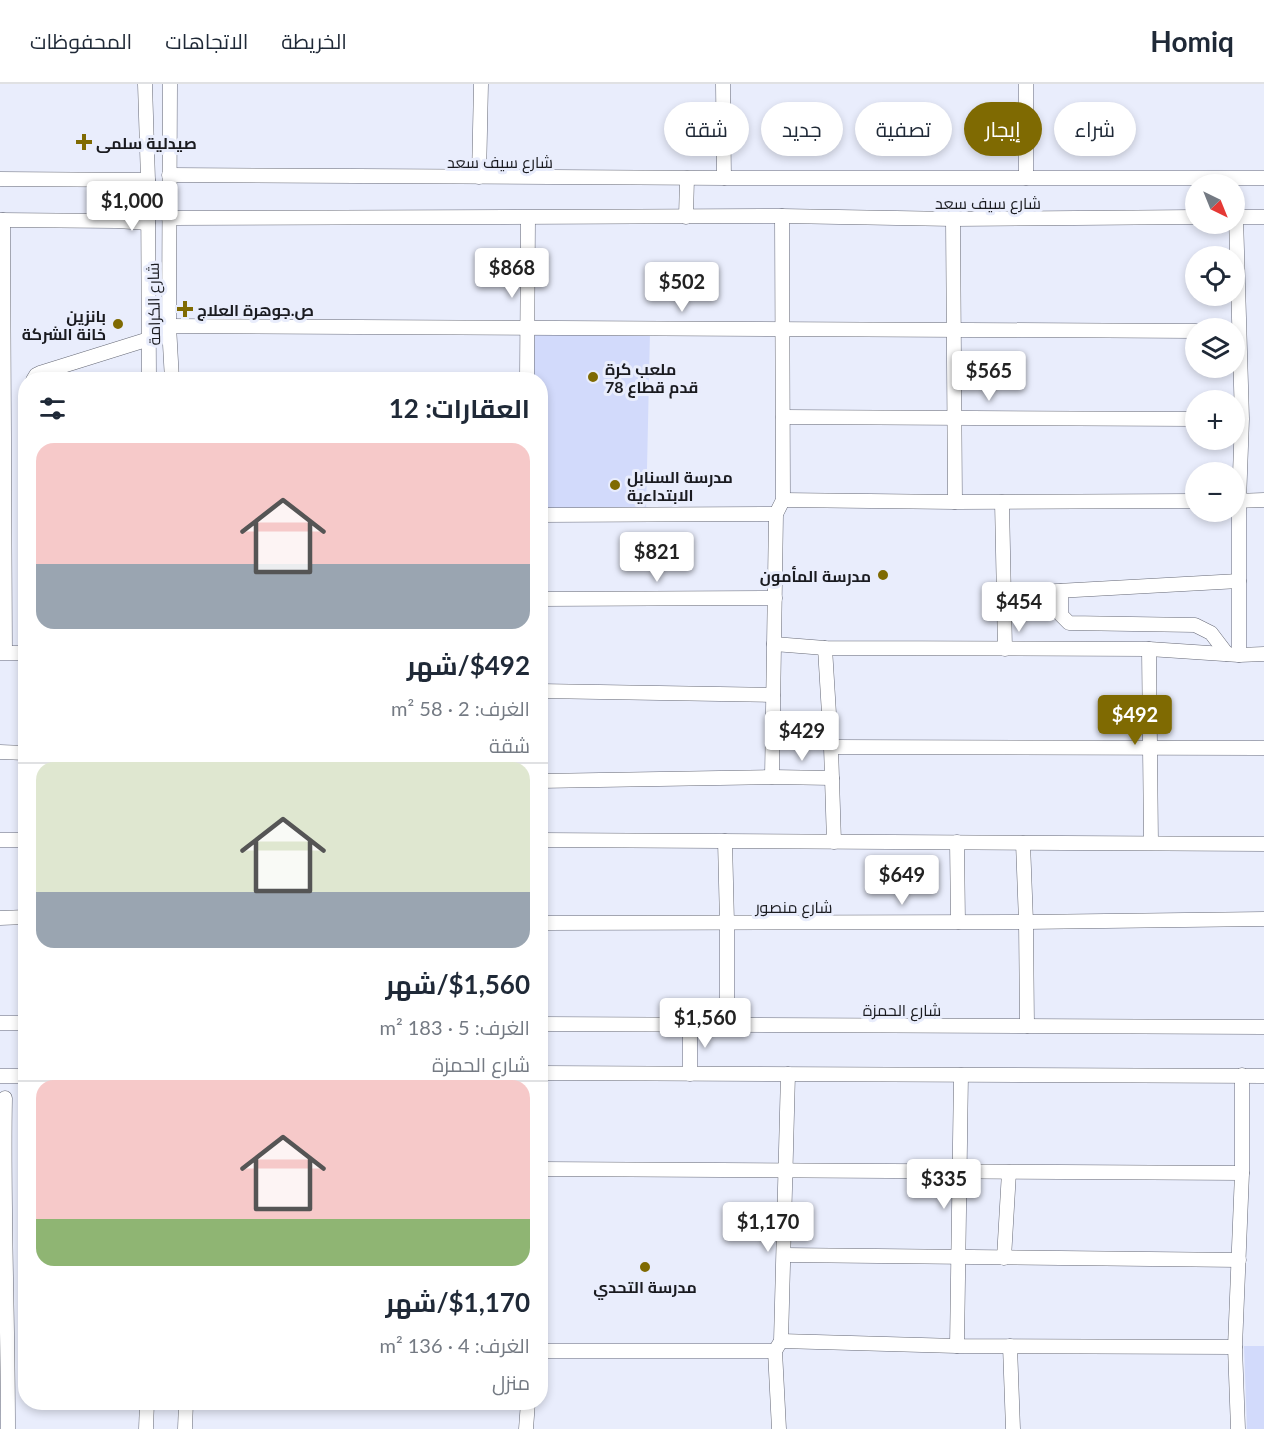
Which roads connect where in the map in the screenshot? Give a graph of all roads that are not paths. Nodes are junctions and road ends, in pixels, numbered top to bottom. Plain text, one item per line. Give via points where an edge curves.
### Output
1 (145, 84) edge
2 (170, 84) edge
3 (481, 84) edge
4 (723, 84) edge
5 (1026, 84) edge
6 (169, 175) junction
7 (479, 177) junction
8 (687, 178) junction
9 (724, 178) junction
10 (1026, 178) junction
11 (1264, 178) edge
12 (0, 179) edge
13 (148, 180) junction
14 (782, 216) junction
15 (686, 217) junction
16 (1185, 217) edge
17 (1245, 217) edge
18 (1264, 217) edge
19 (528, 218) junction
20 (168, 219) junction
21 (952, 219) junction
22 (2, 220) edge
23 (148, 224) junction
24 (1235, 234) edge
25 (1237, 318) edge
26 (169, 326) junction
27 (2, 328) edge
28 (528, 328) junction
29 (782, 329) junction
30 (954, 330) junction
31 (1185, 331) edge
32 (149, 339) junction
33 (43, 372) edge
34 (149, 372) edge
35 (172, 372) edge
36 (527, 372) edge
37 (2, 414) edge
38 (783, 417) junction
39 (954, 418) junction
40 (1185, 418) edge
41 (2, 496) edge
42 (783, 500) junction
43 (1185, 501) edge
44 (1245, 501) edge
45 (1264, 501) edge
46 (955, 502) junction
47 (1002, 502) junction
48 (548, 514) edge
49 (776, 514) junction
50 (1238, 522) edge
51 (1239, 581) junction
52 (2, 584) edge
53 (1061, 591) junction
54 (1004, 594) junction
55 (548, 598) edge
56 (775, 598) junction
57 (774, 644) junction
58 (825, 648) junction
59 (1005, 649) junction
60 (1149, 649) junction
61 (3, 652) edge
62 (18, 653) edge
63 (1264, 654) edge
64 (1233, 655) junction
65 (548, 691) edge
66 (773, 695) junction
67 (831, 747) junction
68 (1151, 748) junction
69 (1264, 748) edge
70 (0, 753) edge
71 (18, 753) edge
72 (772, 777) junction
73 (832, 778) junction
74 (548, 781) edge
75 (0, 840) edge
76 (18, 840) edge
77 (548, 840) edge
78 (725, 841) junction
79 (834, 842) junction
80 (957, 842) junction
81 (1023, 843) junction
82 (1151, 843) junction
83 (1264, 844) edge
84 (18, 917) edge
85 (0, 918) edge
86 (1264, 919) edge
87 (958, 922) junction
88 (1026, 922) junction
89 (548, 923) edge
90 (727, 923) junction
91 (0, 1023) edge
92 (18, 1023) edge
93 (548, 1024) edge
94 (690, 1024) junction
95 (727, 1025) junction
96 (1027, 1026) junction
97 (1264, 1027) edge
98 (548, 1073) edge
99 (690, 1074) junction
100 (788, 1074) junction
101 (961, 1075) junction
102 (0, 1076) edge
103 (18, 1076) edge
104 (1242, 1076) junction
105 (1264, 1076) edge
106 (5, 1098) dead end
107 (548, 1169) edge
108 (2, 1170) edge
109 (785, 1171) junction
110 (960, 1172) junction
111 (1009, 1172) junction
112 (1242, 1173) junction
113 (784, 1255) junction
114 (3, 1256) edge
115 (959, 1257) junction
116 (1004, 1258) junction
117 (1239, 1260) junction
118 (4, 1338) edge
119 (778, 1346) junction
120 (957, 1346) junction
121 (1010, 1346) junction
122 (1236, 1347) junction
123 (548, 1351) edge
124 (147, 1410) edge
125 (186, 1410) edge
126 (527, 1410) edge
127 (8, 1429) edge
128 (146, 1429) edge
129 (185, 1429) edge
130 (526, 1429) edge
131 (779, 1429) edge
132 (1013, 1429) edge
133 (1238, 1429) edge

1 - 13 street, شارع الكرامة
2 - 6 street, شارع الكرامة
3 - 7 street
4 - 9 street
5 - 10 street
6 - 7 street, شارع سيف سعد
6 - 20 street, شارع الكرامة
7 - 8 street, شارع سيف سعد
8 - 9 street, شارع سيف سعد
8 - 15 street
9 - 10 street, شارع سيف سعد
10 - 11 street, شارع سيف سعد
12 - 13 street
13 - 23 street, شارع الكرامة
14 - 15 street, شارع سيف سعد
14 - 21 street, شارع سيف سعد
14 - 29 street
15 - 19 street, شارع سيف سعد
16 - 21 street, شارع سيف سعد
17 - 18 street
19 - 20 street, شارع سيف سعد
19 - 28 street
20 - 26 street, شارع الكرامة
21 - 30 street
22 - 23 street
22 - 27 street
23 - 32 street, شارع الكرامة
24 - 25 street
26 - 28 street
26 - 35 street, شارع الكرامة
27 - 37 street
28 - 29 street
28 - 36 street
29 - 30 street
29 - 38 street
30 - 31 street
30 - 39 street
32 - 33 street
32 - 34 street, شارع الكرامة
37 - 41 street
38 - 39 street
38 - 42 street
39 - 40 street
39 - 46 street
41 - 52 street
42 - 46 street
42 - 49 street
43 - 47 street
44 - 45 street
46 - 47 street
47 - 54 street
48 - 49 street
49 - 56 street
50 - 51 street
51 - 53 street
51 - 64 street
52 - 61 street
53 - 54 street
53 - 64 street via 1060,615 1069,623 1195,625 1211,633
54 - 59 street
55 - 56 street
56 - 57 street
57 - 58 street
57 - 66 street
58 - 59 street
58 - 67 street
59 - 60 street
60 - 64 street
60 - 68 street
61 - 62 street
63 - 64 street
65 - 66 street
66 - 72 street
67 - 68 street
67 - 73 street
68 - 69 street
68 - 82 street
70 - 71 street
72 - 73 street
72 - 74 street
73 - 79 street
75 - 76 street
77 - 78 street
78 - 79 street
78 - 90 street
79 - 80 street
80 - 81 street
80 - 87 street
81 - 82 street
81 - 88 street
82 - 83 street
84 - 85 street
86 - 88 street, شارع منصور
87 - 88 street, شارع منصور
87 - 90 street, شارع منصور
88 - 96 street
89 - 90 street, شارع منصور
90 - 95 street
91 - 92 street
93 - 94 street, شارع الحمزة
94 - 95 street, شارع الحمزة
94 - 99 street
95 - 96 street, شارع الحمزة
96 - 97 street, شارع الحمزة
98 - 99 street
99 - 100 street
100 - 101 street
100 - 109 street
101 - 104 street
101 - 110 street
102 - 103 street
104 - 105 street
104 - 112 street
106 - 108 street
107 - 109 street
108 - 114 street
109 - 110 street
109 - 113 street
110 - 111 street
110 - 115 street
111 - 112 street
111 - 116 street
112 - 117 street
113 - 115 street
113 - 119 street
114 - 118 street
115 - 116 street
115 - 120 street
116 - 117 street
117 - 122 street
118 - 127 street
119 - 120 street
119 - 123 street
119 - 131 street
120 - 121 street
121 - 122 street
121 - 132 street
122 - 133 street
124 - 128 street
125 - 129 street
126 - 130 street

